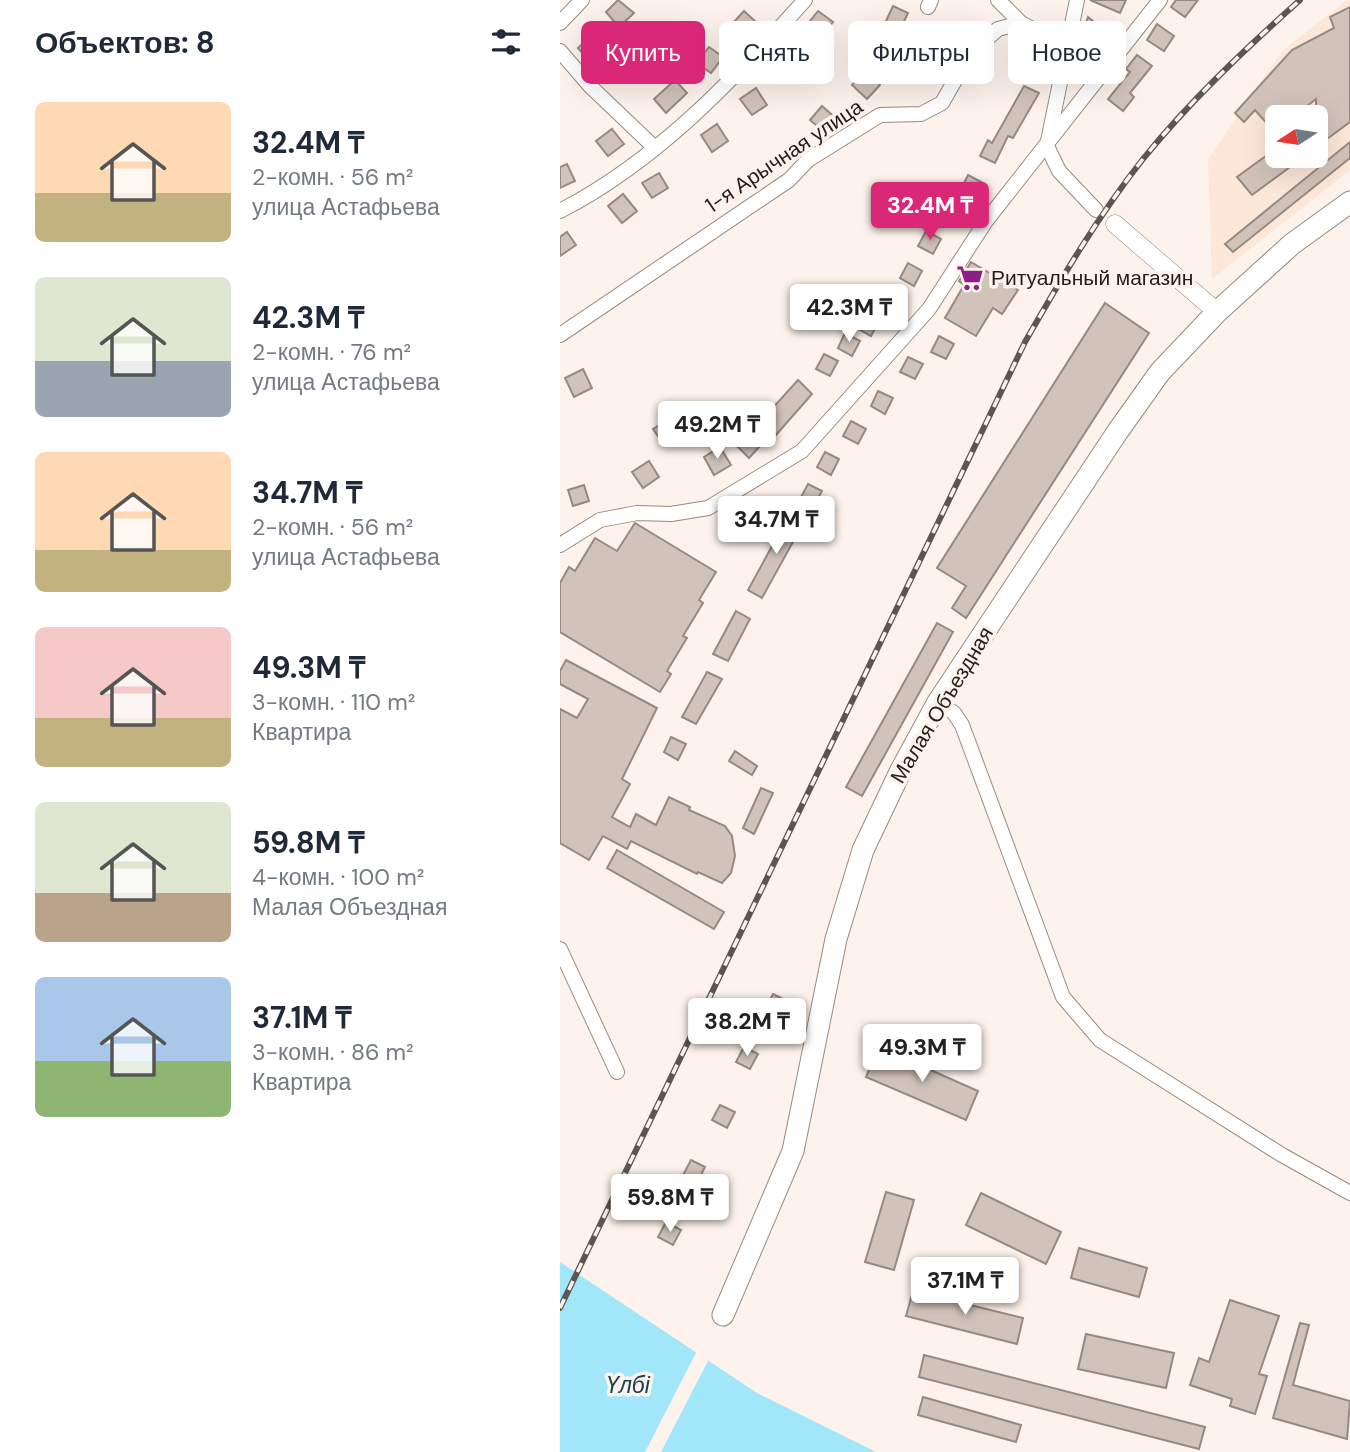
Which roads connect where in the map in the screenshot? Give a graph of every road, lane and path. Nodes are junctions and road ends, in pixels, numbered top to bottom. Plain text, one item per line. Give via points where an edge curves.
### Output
1 (582, 0) edge
2 (805, 0) edge
3 (998, 0) edge
4 (1077, 0) edge
5 (1160, 0) edge
6 (1019, 21) edge
7 (1072, 21) edge
8 (560, 23) edge
9 (1008, 26) edge
10 (560, 51) edge
11 (1059, 84) edge
12 (1048, 146) junction
13 (655, 148) junction
14 (1350, 202) edge
15 (560, 211) edge
16 (1096, 211) dead end
17 (1115, 224) dead end
18 (1217, 313) junction
19 (560, 335) edge
20 (560, 545) edge
21 (938, 702) junction
22 (560, 949) edge
23 (617, 1072) dead end
24 (1350, 1193) edge
25 (723, 1315) dead end

1 - 8 street
2 - 13 street via 731,83
3 - 6 street
4 - 7 street
5 - 12 street
9 - 19 street, 1-я Арычная улица via 998,29 970,54 942,103 921,114 880,115 808,160 789,180
10 - 13 street
11 - 12 street
12 - 16 street via 1059,171
12 - 20 street via 986,222 929,309 802,451 708,508 600,520
13 - 15 street via 596,192
14 - 18 main road, Малая Объездная via 1292,244
17 - 18 street
18 - 21 main road, Малая Объездная via 1160,372 1118,430
21 - 24 street via 962,725 1063,997 1100,1040
21 - 25 main road, Малая Объездная via 863,850 836,939 793,1152
22 - 23 street

